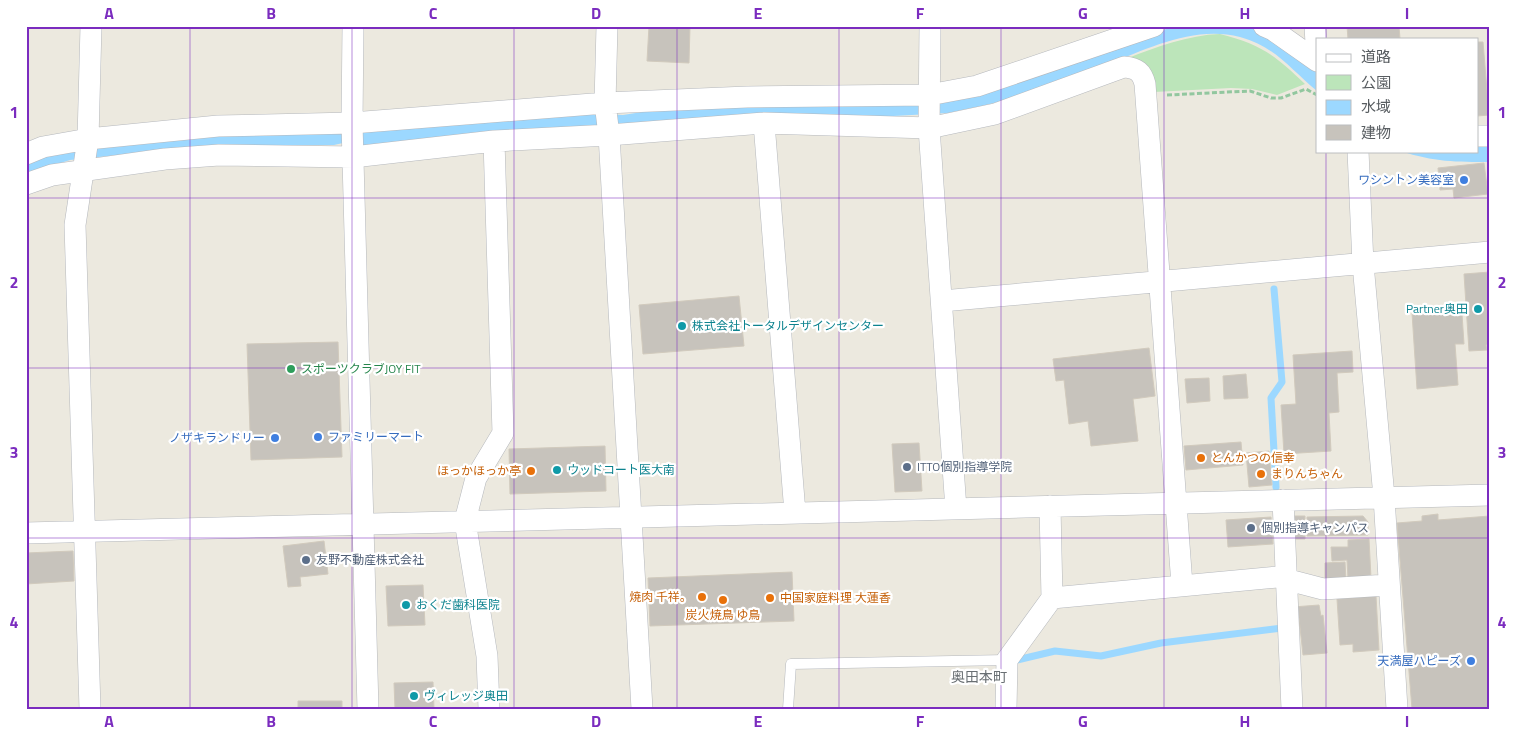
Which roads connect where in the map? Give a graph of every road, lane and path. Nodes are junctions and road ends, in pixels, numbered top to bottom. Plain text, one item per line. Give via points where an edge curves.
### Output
1 (92, 26) edge
2 (353, 26) edge
3 (607, 26) edge
4 (930, 26) edge
5 (1154, 26) edge
6 (1264, 26) edge
7 (1315, 26) edge
8 (1316, 44) edge
9 (1316, 60) edge
10 (929, 95) junction
11 (1316, 95) edge
12 (1146, 96) junction
13 (605, 103) junction
14 (352, 123) junction
15 (764, 124) junction
16 (929, 128) junction
17 (609, 135) junction
18 (88, 139) junction
19 (494, 140) junction
20 (1358, 152) edge
21 (26, 154) edge
22 (353, 157) junction
23 (83, 171) junction
24 (26, 184) edge
25 (1490, 252) edge
26 (1363, 264) junction
27 (1160, 282) junction
28 (942, 301) junction
29 (1490, 495) edge
30 (1384, 498) junction
31 (1283, 500) junction
32 (1177, 502) junction
33 (1050, 506) junction
34 (956, 509) junction
35 (795, 513) junction
36 (630, 516) junction
37 (465, 521) junction
38 (362, 525) junction
39 (85, 530) junction
40 (26, 533) edge
41 (1287, 577) junction
42 (1182, 585) junction
43 (1388, 585) junction
44 (1052, 598) junction
45 (1007, 660) junction
46 (90, 709) edge
47 (368, 709) edge
48 (489, 709) edge
49 (642, 709) edge
50 (788, 709) edge
51 (1006, 709) edge
52 (1292, 709) edge
53 (1397, 709) edge

1 - 18 street
2 - 14 street
3 - 13 street
4 - 10 street
5 - 10 street via 977,86
6 - 9 street
7 - 8 street
10 - 13 street via 746,97
10 - 16 street
11 - 12 path via 1306,90 1281,98 1250,91
12 - 16 street via 1142,75 1134,68 1124,66 995,114
12 - 27 street
13 - 14 street
13 - 17 street
14 - 18 street via 218,126
14 - 22 street
15 - 16 street
15 - 17 street
15 - 35 street
16 - 28 street
17 - 19 street
17 - 36 street
18 - 21 street
18 - 23 street
19 - 22 street
19 - 37 street via 503,433 476,478
20 - 26 street
22 - 23 street via 219,155
22 - 38 street
23 - 24 street via 52,175
23 - 39 street via 75,225
25 - 26 street
26 - 27 street
26 - 30 street
27 - 28 street
27 - 32 street
28 - 34 street
29 - 30 street
30 - 31 street
30 - 43 street
31 - 32 street
31 - 41 street
32 - 33 street
32 - 42 street
33 - 34 street
33 - 44 street
34 - 35 street
35 - 36 street
36 - 37 street
36 - 49 street
37 - 38 street
37 - 48 street via 487,656
38 - 39 street
38 - 47 street
39 - 40 street
39 - 46 street
41 - 42 street
41 - 43 street via 1323,589
41 - 52 street
42 - 44 street
43 - 53 street
44 - 45 street
45 - 50 lane via 791,664
45 - 51 street

